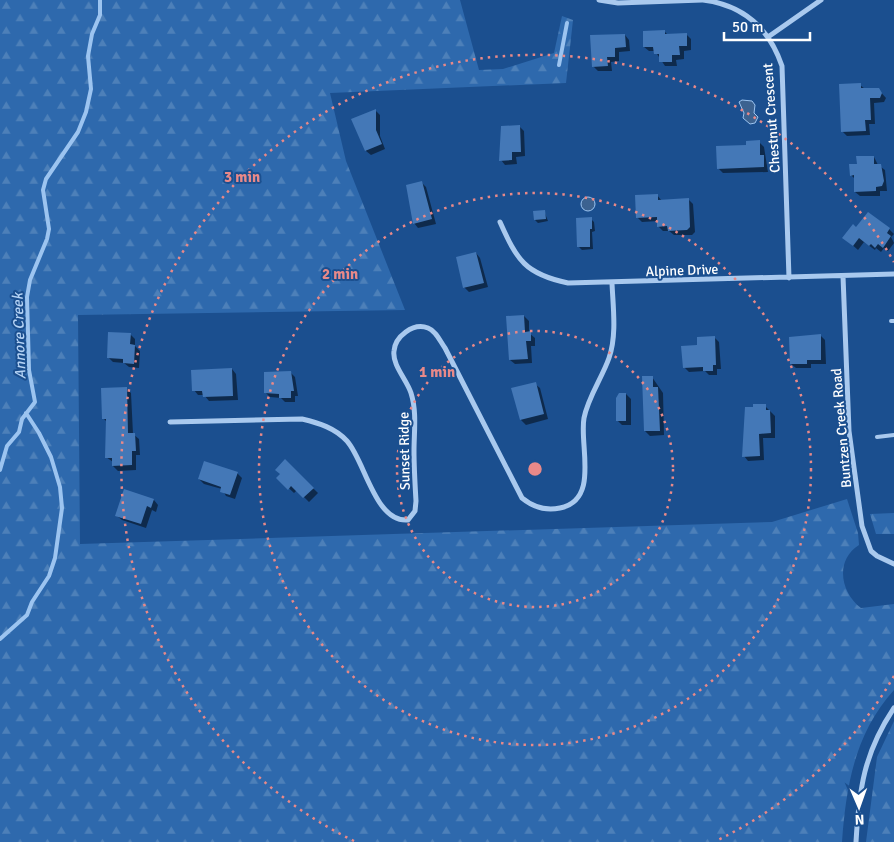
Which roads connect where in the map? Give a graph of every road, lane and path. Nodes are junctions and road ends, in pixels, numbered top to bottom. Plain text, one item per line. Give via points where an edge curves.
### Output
1 (599, 0) edge
2 (702, 0) edge
3 (821, 0) edge
4 (768, 37) junction
5 (500, 222) dead end
6 (894, 274) edge
7 (843, 276) junction
8 (789, 278) junction
9 (612, 283) junction
10 (170, 422) dead end
11 (894, 435) edge
12 (877, 437) dead end
13 (894, 564) edge
14 (894, 708) edge
15 (856, 842) edge

1 - 2 street, Chestnut Crescent via 618,3
2 - 4 street, Chestnut Crescent via 729,5 740,11
3 - 4 street
4 - 8 street, Chestnut Crescent via 777,53 782,73
5 - 9 street, Alpine Drive via 514,254 543,277 568,283
6 - 7 street, Alpine Drive
7 - 8 street, Alpine Drive
7 - 13 street, Buntzen Creek Road via 849,431 862,526 871,550
8 - 9 street, Alpine Drive
9 - 10 street, Sunset Ridge via 612,348 589,401 583,427 584,483 578,499 565,507 542,508 522,498 445,348 429,328 416,327 408,331 400,337 394,349 396,362 414,402 416,501 415,511 408,520 392,516 379,502 348,442 317,422 302,419
11 - 12 lane
14 - 15 street via 873,742 867,759

